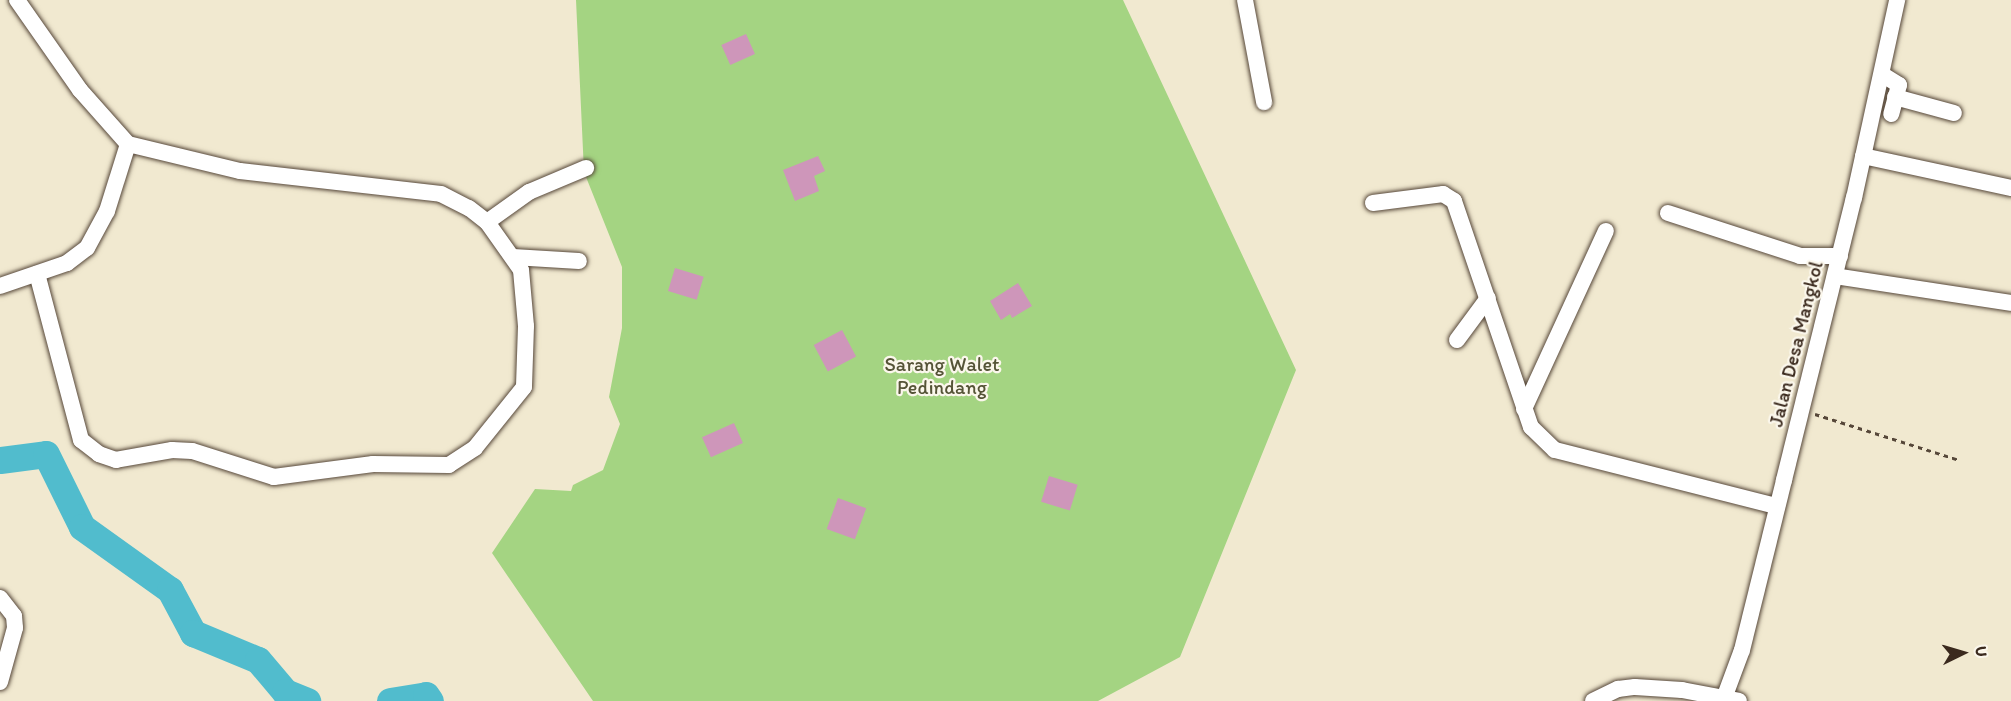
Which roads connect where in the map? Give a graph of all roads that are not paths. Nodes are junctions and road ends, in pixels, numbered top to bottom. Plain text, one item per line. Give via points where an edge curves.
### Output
1 (17, 0) edge
2 (1245, 0) edge
3 (1897, 0) edge
4 (1882, 75) junction
5 (1895, 97) junction
6 (1264, 102) dead end
7 (1954, 113) dead end
8 (1891, 114) dead end
9 (128, 144) junction
10 (1863, 156) junction
11 (586, 168) dead end
12 (2011, 188) edge
13 (1373, 203) dead end
14 (1668, 213) dead end
15 (487, 222) junction
16 (1606, 231) dead end
17 (1840, 256) junction
18 (513, 257) junction
19 (579, 261) dead end
20 (37, 274) junction
21 (1835, 276) junction
22 (0, 286) edge
23 (1488, 298) junction
24 (2011, 303) edge
25 (1456, 339) dead end
26 (1524, 409) junction
27 (1777, 506) junction
28 (0, 598) edge
29 (0, 682) edge
30 (1729, 699) edge
31 (1593, 701) edge

1 - 9 street via 80,90
2 - 6 street
3 - 4 street, Jalan Desa Mangkol
4 - 5 street via 1898,82
4 - 10 street, Jalan Desa Mangkol
5 - 7 street
5 - 8 street
9 - 15 street via 240,171 441,194
9 - 20 street via 108,211 87,248 67,263
10 - 12 street
10 - 17 street, Jalan Desa Mangkol
11 - 15 street via 529,192
13 - 23 street via 1449,196
14 - 17 street via 1800,256
15 - 18 street
16 - 26 street
17 - 21 street, Jalan Desa Mangkol
18 - 19 street
18 - 20 street via 521,270 525,301 524,387 476,448 449,465 373,464 284,477 252,472 192,451 172,450 116,460 99,454 81,440
20 - 22 street
21 - 24 street
21 - 27 street, Jalan Desa Mangkol
23 - 25 street
23 - 26 street
26 - 27 street via 1531,427 1555,450
27 - 30 street, Jalan Desa Mangkol
28 - 29 street via 14,616 15,627
30 - 31 street via 1635,687 1618,689

